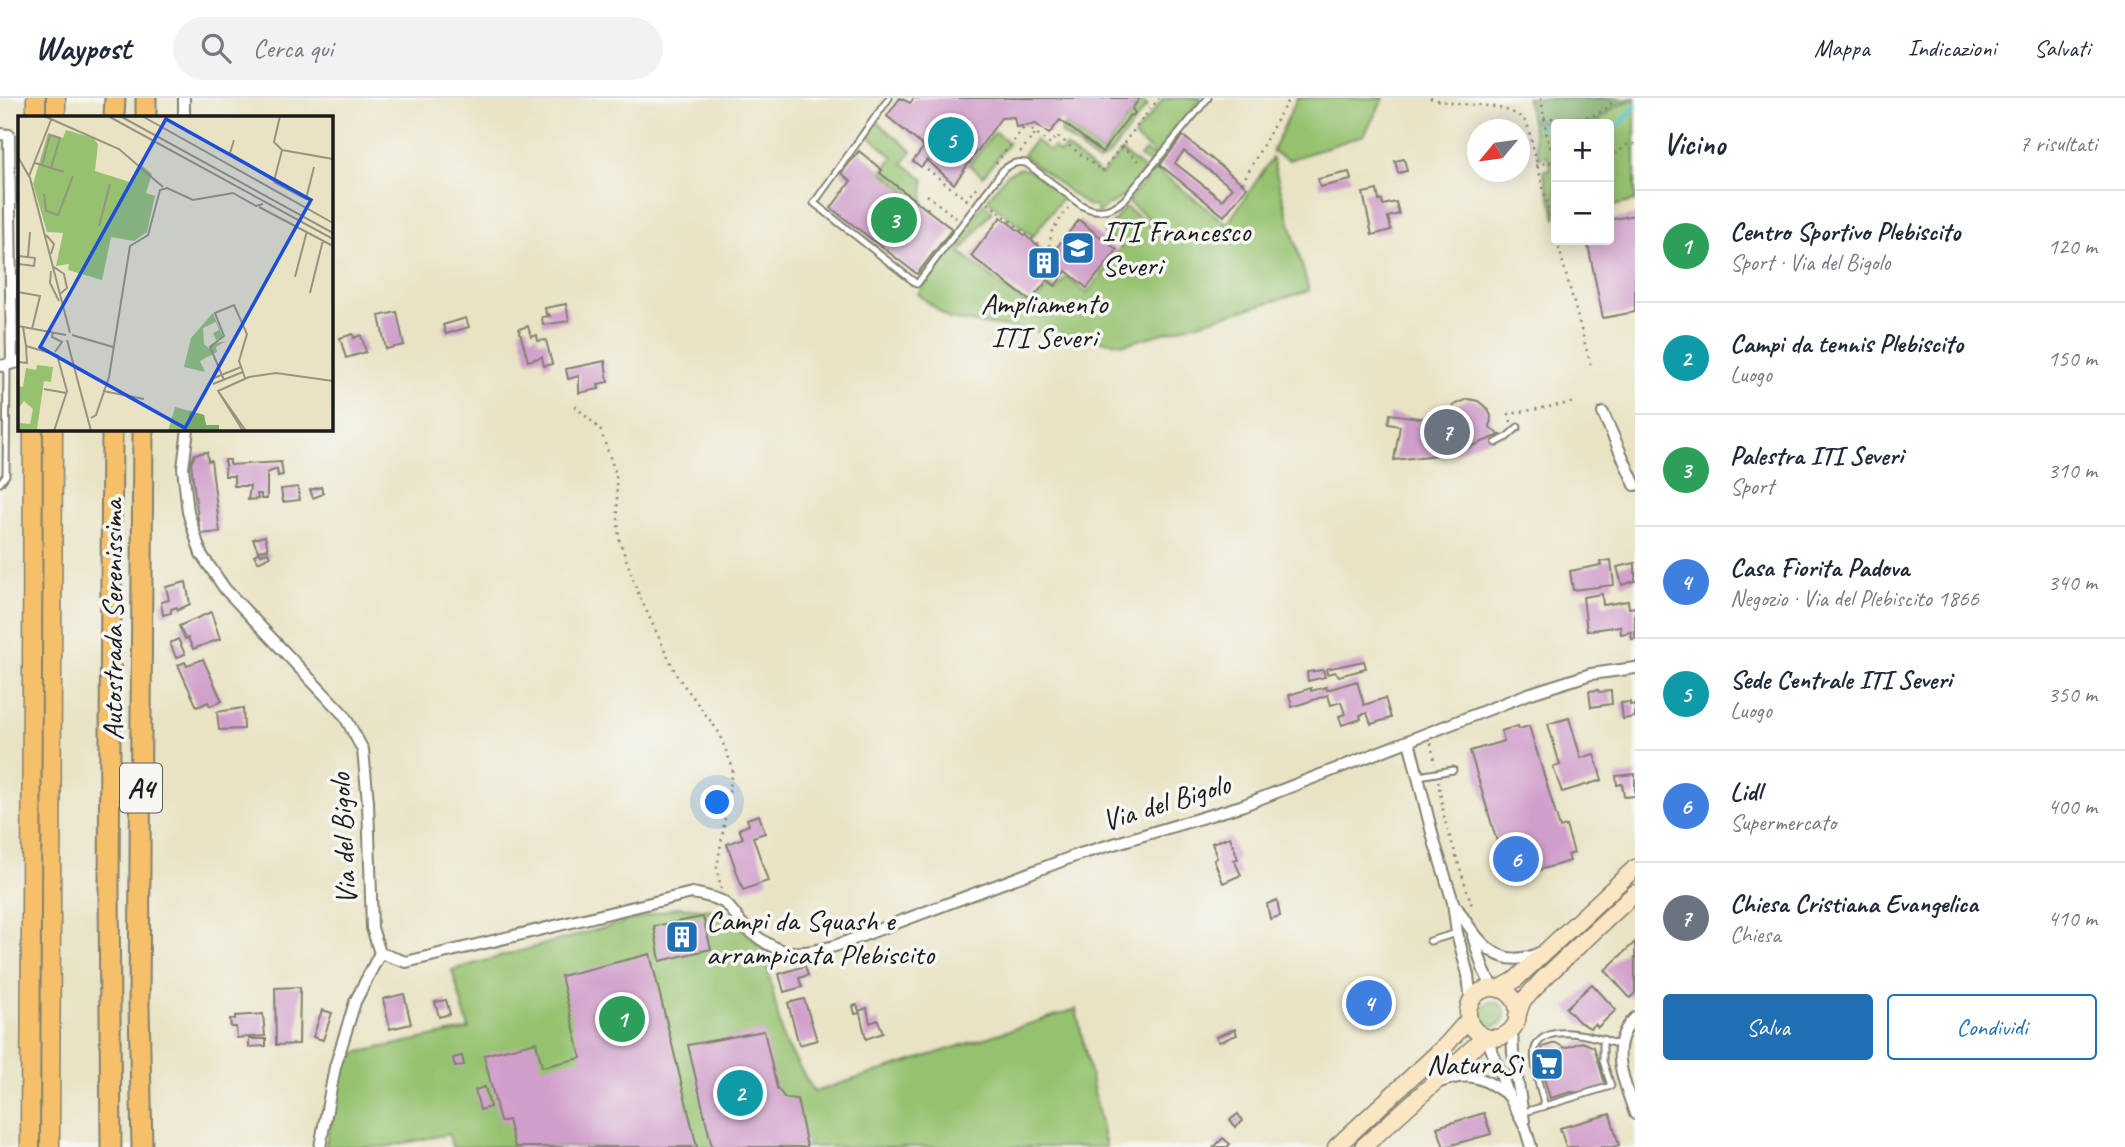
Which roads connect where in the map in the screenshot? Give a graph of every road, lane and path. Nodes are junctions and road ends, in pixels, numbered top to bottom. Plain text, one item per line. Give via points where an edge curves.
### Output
1 (36, 98) edge
2 (56, 98) edge
3 (115, 98) edge
4 (146, 98) edge
5 (184, 98) edge
6 (889, 98) edge
7 (1159, 98) edge
8 (1208, 98) edge
9 (1289, 98) edge
10 (1430, 98) edge
11 (1541, 98) edge
12 (1614, 98) edge
13 (1489, 100) edge
14 (1519, 110) dead end
15 (36, 116) edge
16 (56, 116) edge
17 (114, 116) edge
18 (146, 116) edge
19 (184, 116) edge
20 (1544, 118) junction
21 (1026, 125) dead end
22 (1036, 133) junction
23 (0, 134) edge
24 (1635, 144) edge
25 (1121, 146) junction
26 (1551, 146) edge
27 (1614, 154) edge
28 (1551, 162) edge
29 (1011, 163) junction
30 (1536, 166) junction
31 (927, 169) dead end
32 (1150, 170) junction
33 (1242, 183) dead end
34 (928, 195) dead end
35 (982, 199) junction
36 (967, 200) dead end
37 (1075, 200) junction
38 (1551, 221) edge
39 (964, 224) junction
40 (1558, 245) edge
41 (9, 364) edge
42 (1591, 366) dead end
43 (1576, 402) dead end
44 (575, 406) dead end
45 (1602, 413) dead end
46 (1515, 427) joint
47 (33, 430) edge
48 (53, 430) edge
49 (112, 430) edge
50 (144, 430) edge
51 (188, 430) edge
52 (1496, 443) dead end
53 (0, 483) edge
54 (1635, 485) edge
55 (1635, 668) edge
56 (1409, 741) junction
57 (1453, 770) dead end
58 (1419, 776) junction
59 (1438, 782) dead end
60 (1635, 869) edge
61 (1635, 893) edge
62 (723, 902) junction
63 (1453, 902) junction
64 (1475, 917) dead end
65 (1471, 930) junction
66 (1457, 933) junction
67 (1430, 941) dead end
68 (1548, 949) junction
69 (380, 953) junction
70 (1496, 989) junction
71 (1471, 1002) junction
72 (1635, 1018) edge
73 (1469, 1019) junction
74 (1515, 1022) junction
75 (1486, 1037) junction
76 (1603, 1039) junction
77 (1619, 1045) junction
78 (1427, 1087) junction
79 (1509, 1096) junction
80 (1545, 1106) junction
81 (1521, 1113) junction
82 (1635, 1114) edge
83 (30, 1147) edge
84 (50, 1147) edge
85 (111, 1147) edge
86 (142, 1147) edge
87 (320, 1147) edge
88 (1336, 1147) edge
89 (1363, 1147) edge
90 (1531, 1147) edge

1 - 15 highway
2 - 16 highway
3 - 17 highway
4 - 18 highway
5 - 19 street
6 - 39 lane via 814,204 917,284
7 - 25 path
8 - 32 lane
9 - 33 path
10 - 13 path
11 - 20 path
12 - 20 path via 1595,114 1573,120
14 - 30 path via 1527,123
20 - 26 path
21 - 22 path
22 - 25 path via 1050,144 1056,136 1102,171
22 - 29 path
23 - 41 street via 9,135
24 - 27 path
25 - 32 path
28 - 30 path
29 - 35 lane
29 - 37 lane via 1026,163
30 - 38 path
31 - 36 path
32 - 37 lane via 1117,206 1091,211
34 - 39 path
35 - 37 path via 1048,252 1052,230
35 - 39 lane
40 - 42 path
41 - 53 lane via 6,475
43 - 46 path via 1509,414
44 - 62 path via 600,429 616,474 620,539 639,595 677,676 718,731 733,768 716,868
45 - 54 street
46 - 52 lane
47 - 83 highway
48 - 84 highway
49 - 85 highway, Autostrada Serenissima / A4
50 - 86 highway, Autostrada Serenissima / A4
51 - 69 street, Via del Bigolo via 183,468 188,512 201,554 225,589 344,715 363,750 372,928
55 - 56 street, Via del Bigolo via 1591,674 1528,694
56 - 58 street
56 - 62 street, Via del Bigolo via 1241,806 1080,854 806,954 786,953 767,943
57 - 58 lane
58 - 63 street
59 - 64 path via 1445,821
60 - 68 main road
61 - 74 main road via 1528,995
62 - 69 street via 692,892 406,962
63 - 65 street
63 - 66 street
65 - 68 street via 1486,948 1504,957 1534,956
65 - 70 street via 1484,971
66 - 67 lane
66 - 71 street
68 - 70 main road via 1515,980
69 - 87 street via 355,1002 335,1067
70 - 71 main road via 1478,993
70 - 74 main road via 1513,999
71 - 73 main road
72 - 77 street
73 - 75 main road
73 - 88 main road
74 - 75 main road via 1501,1037
74 - 81 street via 1513,1053
75 - 78 main road
75 - 79 street
76 - 77 lane
76 - 80 lane via 1603,1061 1611,1086
76 - 80 lane via 1567,1032 1543,1038 1536,1046 1538,1083
77 - 82 street via 1619,1061
78 - 79 street via 1471,1076
78 - 89 main road
79 - 81 street
80 - 81 lane
81 - 90 street

